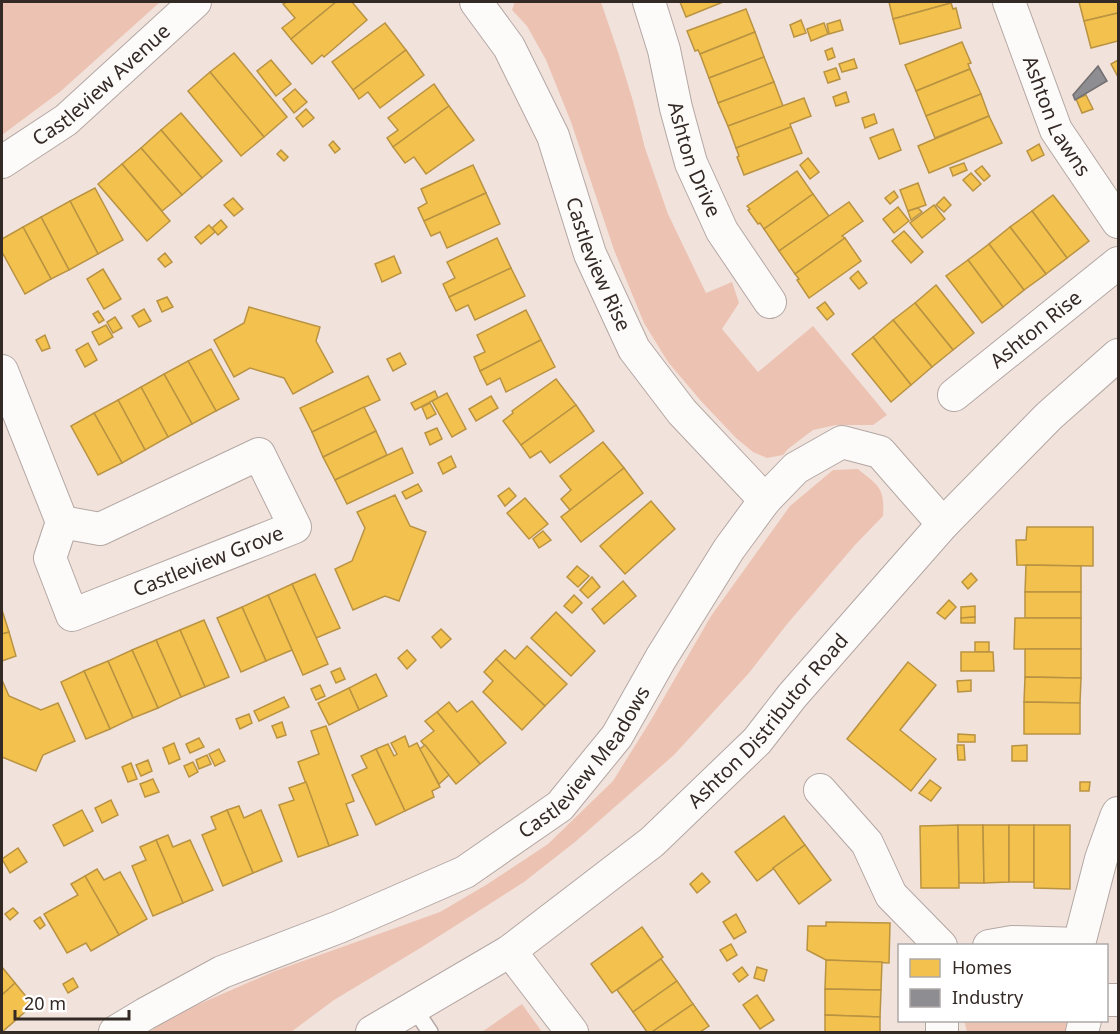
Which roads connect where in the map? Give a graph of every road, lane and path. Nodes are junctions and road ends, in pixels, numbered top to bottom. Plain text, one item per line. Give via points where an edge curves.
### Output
1 (195, 2) edge
2 (476, 2) edge
3 (649, 2) edge
4 (1009, 2) edge
5 (2, 162) edge
6 (1119, 222) edge
7 (1119, 263) edge
8 (770, 302) dead end
9 (1119, 355) edge
10 (2, 371) edge
11 (954, 395) dead end
12 (765, 500) junction
13 (62, 522) junction
14 (943, 524) junction
15 (820, 790) dead end
16 (1119, 813) edge
17 (939, 944) edge
18 (997, 944) edge
19 (1057, 944) edge
20 (1079, 944) edge
21 (510, 951) junction
22 (422, 1020) edge
23 (115, 1032) edge
24 (372, 1032) edge
25 (572, 1032) edge

1 - 5 street, Castleview Avenue via 66,120
2 - 12 street, Castleview Rise via 509,47 553,136 590,254 634,349 682,412
3 - 8 street, Ashton Drive via 691,163 722,231
4 - 6 street, Ashton Lawns via 1056,130
7 - 11 street, Ashton Rise
9 - 14 street, Ashton Distributor Road via 1049,416
10 - 13 street
12 - 14 street, Castleview Meadows via 796,468 842,442 880,452
12 - 23 street, Castleview Meadows via 661,657 617,736 560,806 465,872 222,972
13 - 13 street, Castleview Grove via 50,558 72,615 296,527 259,454 100,529
14 - 21 street, Ashton Distributor Road via 757,741 652,842
15 - 17 street via 867,843 891,895
16 - 20 street via 1101,859
18 - 19 street
21 - 22 street, Ashton Distributor Road
21 - 25 street
22 - 24 street, Ashton Distributor Road

